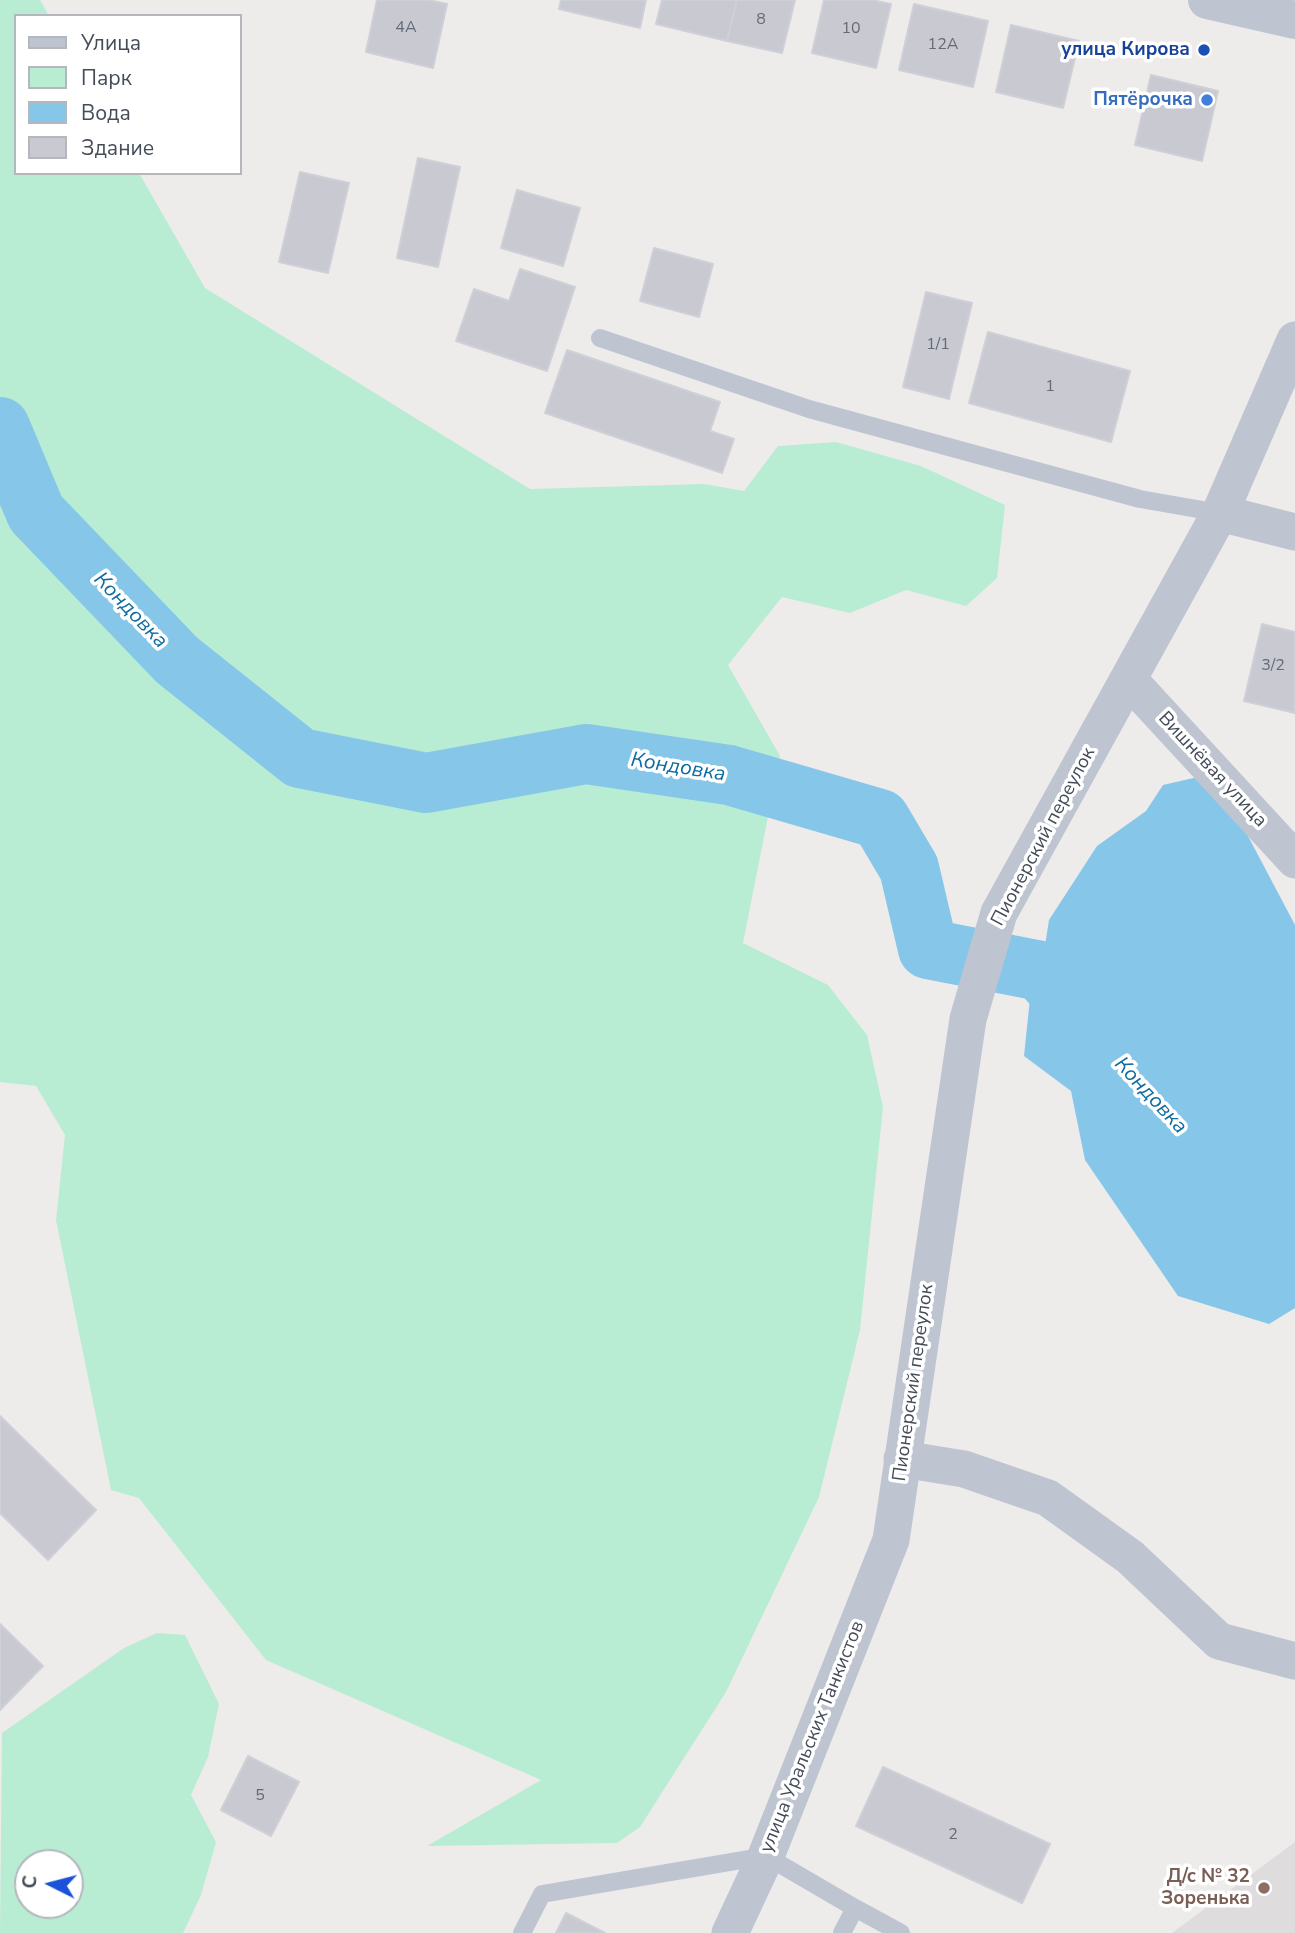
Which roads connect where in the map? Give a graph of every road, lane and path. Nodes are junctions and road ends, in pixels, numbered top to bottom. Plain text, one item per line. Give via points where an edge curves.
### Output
1 (1207, 0) edge
2 (1295, 20) edge
3 (600, 338) dead end
4 (1295, 340) edge
5 (1220, 513) junction
6 (1295, 532) edge
7 (1130, 681) junction
8 (1295, 860) edge
9 (902, 1459) junction
10 (891, 1540) joint
11 (1295, 1661) edge
12 (765, 1856) junction
13 (855, 1908) junction
14 (523, 1933) edge
15 (730, 1933) edge
16 (842, 1933) edge
17 (901, 1933) edge

1 - 2 street
3 - 5 lane via 809,409 1140,499
4 - 5 street, Пионерский переулок
5 - 6 street
5 - 7 street, Пионерский переулок
7 - 8 street, Вишнёвая улица
7 - 9 street, Пионерский переулок via 999,914 968,1019
9 - 10 street, Пионерский переулок
9 - 11 street via 964,1469 1048,1498 1130,1557 1219,1641
10 - 12 street, улица Уральских Танкистов
12 - 13 lane
12 - 14 lane via 542,1894
12 - 15 street, улица Уральских Танкистов
13 - 16 lane
13 - 17 lane

